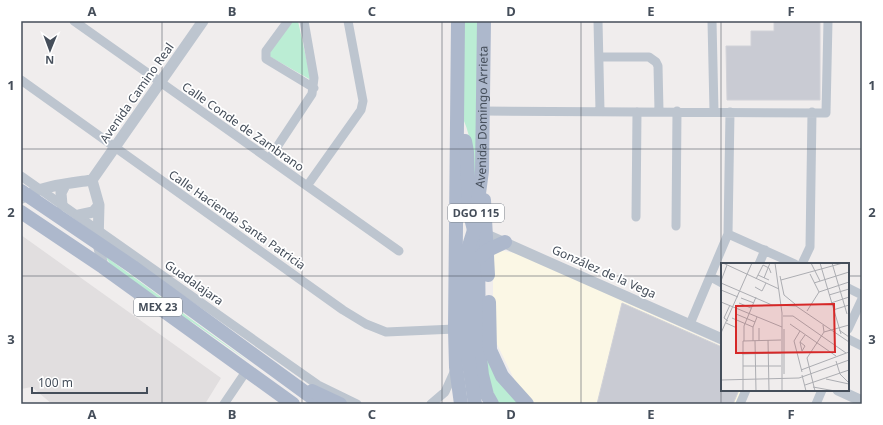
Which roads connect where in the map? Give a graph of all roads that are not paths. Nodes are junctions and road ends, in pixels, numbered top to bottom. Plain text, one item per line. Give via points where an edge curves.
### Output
1 (74, 21) edge
2 (203, 21) edge
3 (288, 21) edge
4 (304, 21) edge
5 (348, 21) edge
6 (458, 21) edge
7 (484, 21) edge
8 (598, 21) edge
9 (712, 21) edge
10 (828, 21) edge
11 (599, 57) junction
12 (21, 80) edge
13 (160, 83) junction
14 (314, 88) junction
15 (483, 111) junction
16 (677, 111) junction
17 (714, 111) junction
18 (600, 112) junction
19 (637, 112) junction
20 (659, 112) junction
21 (730, 112) junction
22 (812, 112) junction
23 (458, 120) junction
24 (115, 147) junction
25 (269, 159) junction
26 (21, 176) edge
27 (92, 180) junction
28 (65, 185) junction
29 (307, 186) junction
30 (41, 190) junction
31 (23, 195) edge
32 (62, 205) junction
33 (99, 205) junction
34 (21, 212) edge
35 (79, 215) junction
36 (636, 218) dead end
37 (676, 226) dead end
38 (480, 232) junction
39 (728, 234) junction
40 (98, 236) junction
41 (504, 242) junction
42 (765, 250) junction
43 (399, 251) dead end
44 (483, 255) junction
45 (759, 263) edge
46 (793, 263) edge
47 (802, 263) edge
48 (103, 267) junction
49 (468, 272) junction
50 (711, 277) junction
51 (721, 282) edge
52 (849, 288) edge
53 (862, 294) edge
54 (862, 299) edge
55 (218, 321) junction
56 (690, 324) junction
57 (849, 328) edge
58 (455, 330) junction
59 (721, 339) edge
60 (849, 340) edge
61 (862, 346) edge
62 (456, 367) junction
63 (247, 370) junction
64 (282, 374) junction
65 (312, 390) junction
66 (746, 391) edge
67 (822, 391) edge
68 (840, 391) edge
69 (474, 398) edge
70 (862, 401) edge
71 (224, 404) edge
72 (293, 404) edge
73 (321, 404) edge
74 (340, 404) edge
75 (357, 404) edge
76 (431, 404) edge
77 (462, 404) edge
78 (492, 404) edge
79 (526, 404) edge
80 (742, 404) edge
81 (816, 404) edge

1 - 13 street, Calle Conde de Zambrano
2 - 13 street, Avenida Camino Real
3 - 14 street via 266,51 266,59
4 - 14 street
5 - 29 street via 363,101 361,110
6 - 23 main road, Avenida Domingo Arrieta / DGO 115
7 - 15 main road, Avenida Domingo Arrieta / DGO 115
8 - 11 street
9 - 17 street
10 - 22 street via 826,113
11 - 18 street
11 - 20 street via 654,59 658,66
12 - 24 street, Calle Hacienda Santa Patricia
13 - 24 street, Avenida Camino Real
13 - 25 street, Calle Conde de Zambrano
14 - 25 street
15 - 18 street
15 - 38 main road, Avenida Domingo Arrieta / DGO 115
16 - 17 street
16 - 20 street
16 - 37 street
17 - 21 street
18 - 19 street
19 - 20 street
19 - 36 street
21 - 22 street
21 - 39 street
22 - 47 street via 810,247
23 - 38 main road via 467,152 469,210
23 - 58 main road, Avenida Domingo Arrieta / DGO 115
24 - 27 street, Avenida Camino Real
24 - 58 street, Calle Hacienda Santa Patricia via 324,297 366,324 386,332
25 - 29 street, Calle Conde de Zambrano
26 - 30 street
27 - 28 street
27 - 33 street
28 - 30 street
28 - 32 street via 61,193
29 - 43 street, Calle Conde de Zambrano
30 - 31 street
30 - 32 street
31 - 40 main road, MEX 23
32 - 35 street
33 - 35 street via 93,212
33 - 40 street
34 - 48 main road, MEX 23
35 - 40 street
38 - 41 street, González de la Vega
38 - 44 main road via 477,241
38 - 49 main road, Avenida Domingo Arrieta / DGO 115 via 468,249
39 - 42 street
39 - 50 street
40 - 48 street
40 - 55 main road, MEX 23
41 - 44 main road
41 - 56 street, González de la Vega
42 - 45 street
42 - 46 street
44 - 49 main road
44 - 78 main road via 480,362 487,395
44 - 79 main road via 490,350 502,376
48 - 63 main road, MEX 23
49 - 69 main road, Avenida Domingo Arrieta / DGO 115 via 468,356
50 - 51 street
50 - 56 street
52 - 53 street
54 - 57 street
55 - 64 main road, MEX 23
55 - 65 street, Guadalajara
56 - 59 street, González de la Vega
58 - 62 main road, Avenida Domingo Arrieta / DGO 115
60 - 61 street
62 - 76 street via 445,392
62 - 77 main road, Avenida Domingo Arrieta / DGO 115
63 - 64 main road via 261,369
63 - 71 street
63 - 72 main road, MEX 23
64 - 65 main road
65 - 73 main road
65 - 74 main road
65 - 75 street, Guadalajara
66 - 80 street
67 - 81 street
68 - 70 street
69 - 77 main road

